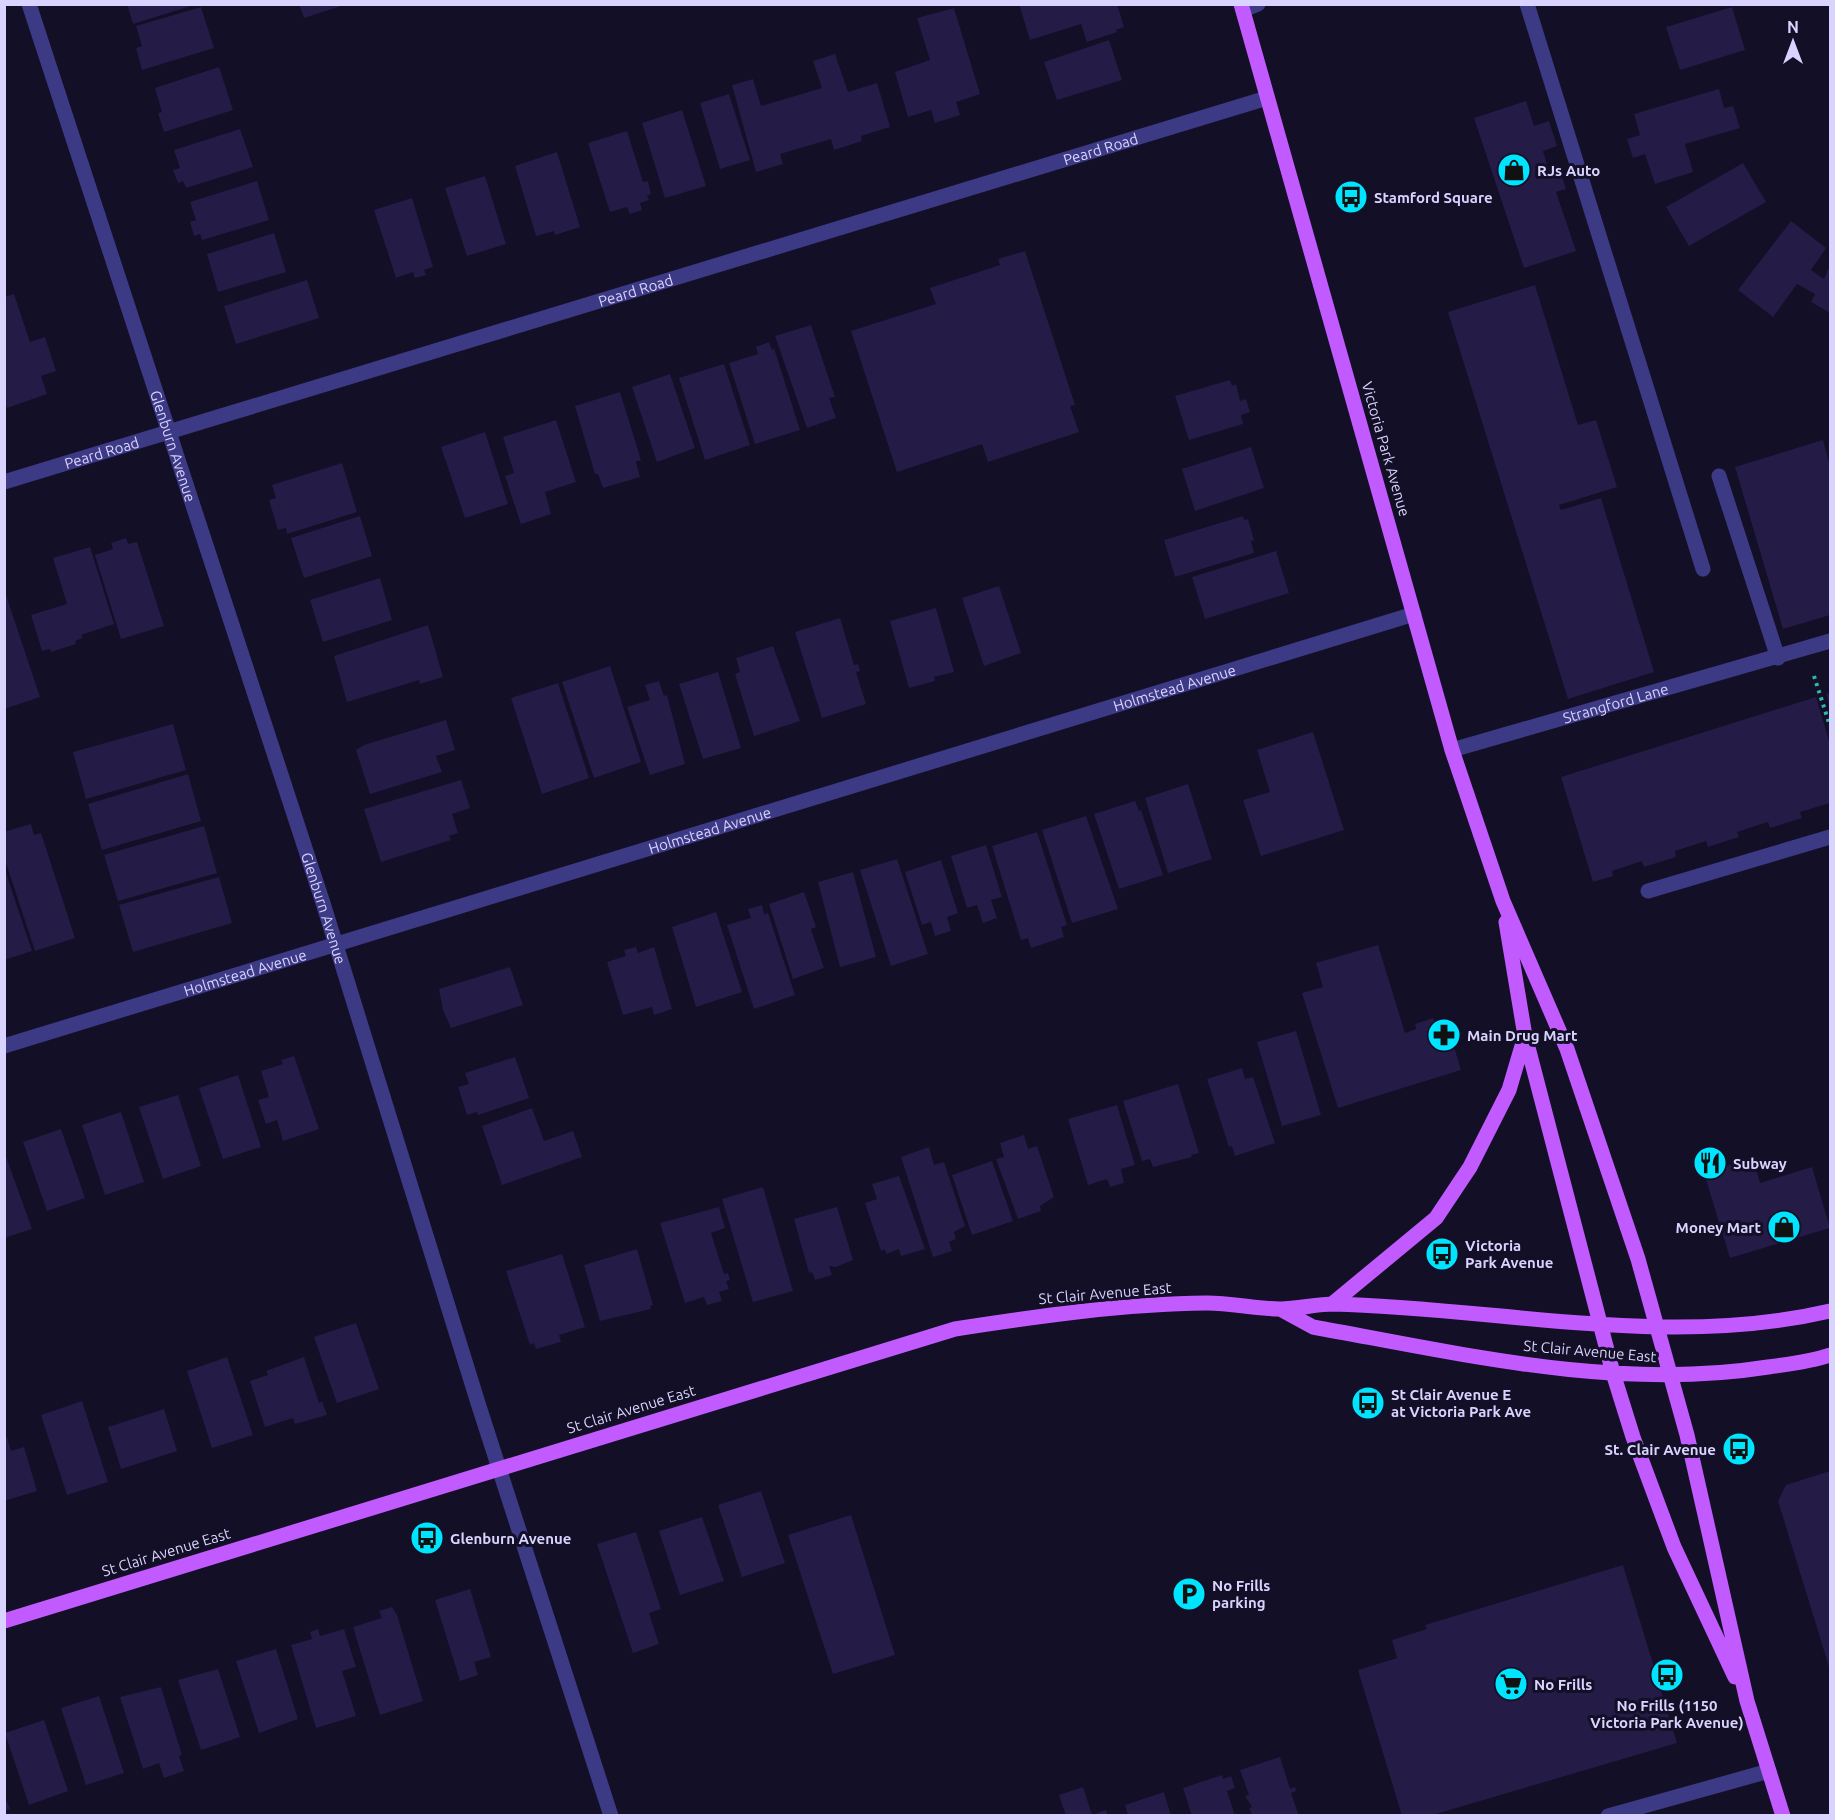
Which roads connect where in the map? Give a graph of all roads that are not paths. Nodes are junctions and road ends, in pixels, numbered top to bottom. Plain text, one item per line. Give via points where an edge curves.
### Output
1 (29, 4) edge
2 (1258, 4) edge
3 (1527, 4) edge
4 (1242, 7) edge
5 (1267, 98) junction
6 (170, 431) junction
7 (1719, 476) dead end
8 (4, 482) edge
9 (1703, 569) dead end
10 (1414, 614) junction
11 (1830, 641) edge
12 (1778, 657) junction
13 (1452, 750) junction
14 (1830, 837) edge
15 (1648, 891) dead end
16 (1503, 902) junction
17 (336, 945) junction
18 (1525, 1036) junction
19 (4, 1046) edge
20 (1332, 1304) junction
21 (1280, 1309) junction
22 (1830, 1311) edge
23 (1600, 1325) junction
24 (1658, 1326) junction
25 (1830, 1355) edge
26 (1613, 1373) junction
27 (1672, 1376) junction
28 (500, 1468) junction
29 (4, 1621) edge
30 (1747, 1701) junction
31 (1769, 1771) junction
32 (611, 1815) edge
33 (1608, 1815) edge
34 (1783, 1815) edge

1 - 6 street, Glenburn Avenue
2 - 4 street
3 - 9 street
4 - 5 main road, Victoria Park Avenue
5 - 6 street, Peard Road
5 - 10 main road, Victoria Park Avenue
6 - 8 street, Peard Road
6 - 17 street, Glenburn Avenue
7 - 12 street
10 - 13 main road, Victoria Park Avenue
10 - 17 street, Holmstead Avenue
11 - 12 street, Strangford Lane
12 - 13 street, Strangford Lane
13 - 16 main road, Victoria Park Avenue
14 - 15 street
16 - 18 main road, Victoria Park Avenue
16 - 24 main road, Victoria Park Avenue via 1567,1050
17 - 19 street, Holmstead Avenue
17 - 28 street, Glenburn Avenue
18 - 20 main road via 1509,1090 1470,1167 1436,1218
18 - 23 main road, Victoria Park Avenue
20 - 21 main road, St Clair Avenue East
20 - 23 main road, St Clair Avenue East
21 - 26 main road, St Clair Avenue East via 1313,1328 1531,1364
21 - 28 main road, St Clair Avenue East via 1208,1304 1067,1312 955,1329
22 - 24 main road, St Clair Avenue East via 1796,1319
23 - 24 main road, St Clair Avenue East
23 - 26 main road, Victoria Park Avenue
24 - 27 main road, Victoria Park Avenue
25 - 27 main road, St Clair Avenue East via 1720,1375
26 - 27 main road, St Clair Avenue East
26 - 30 main road, Victoria Park Avenue via 1674,1547
27 - 30 main road, Victoria Park Avenue
28 - 29 main road, St Clair Avenue East
28 - 32 street, Glenburn Avenue
30 - 31 main road, Victoria Park Avenue
31 - 33 street
31 - 34 main road, Victoria Park Avenue

